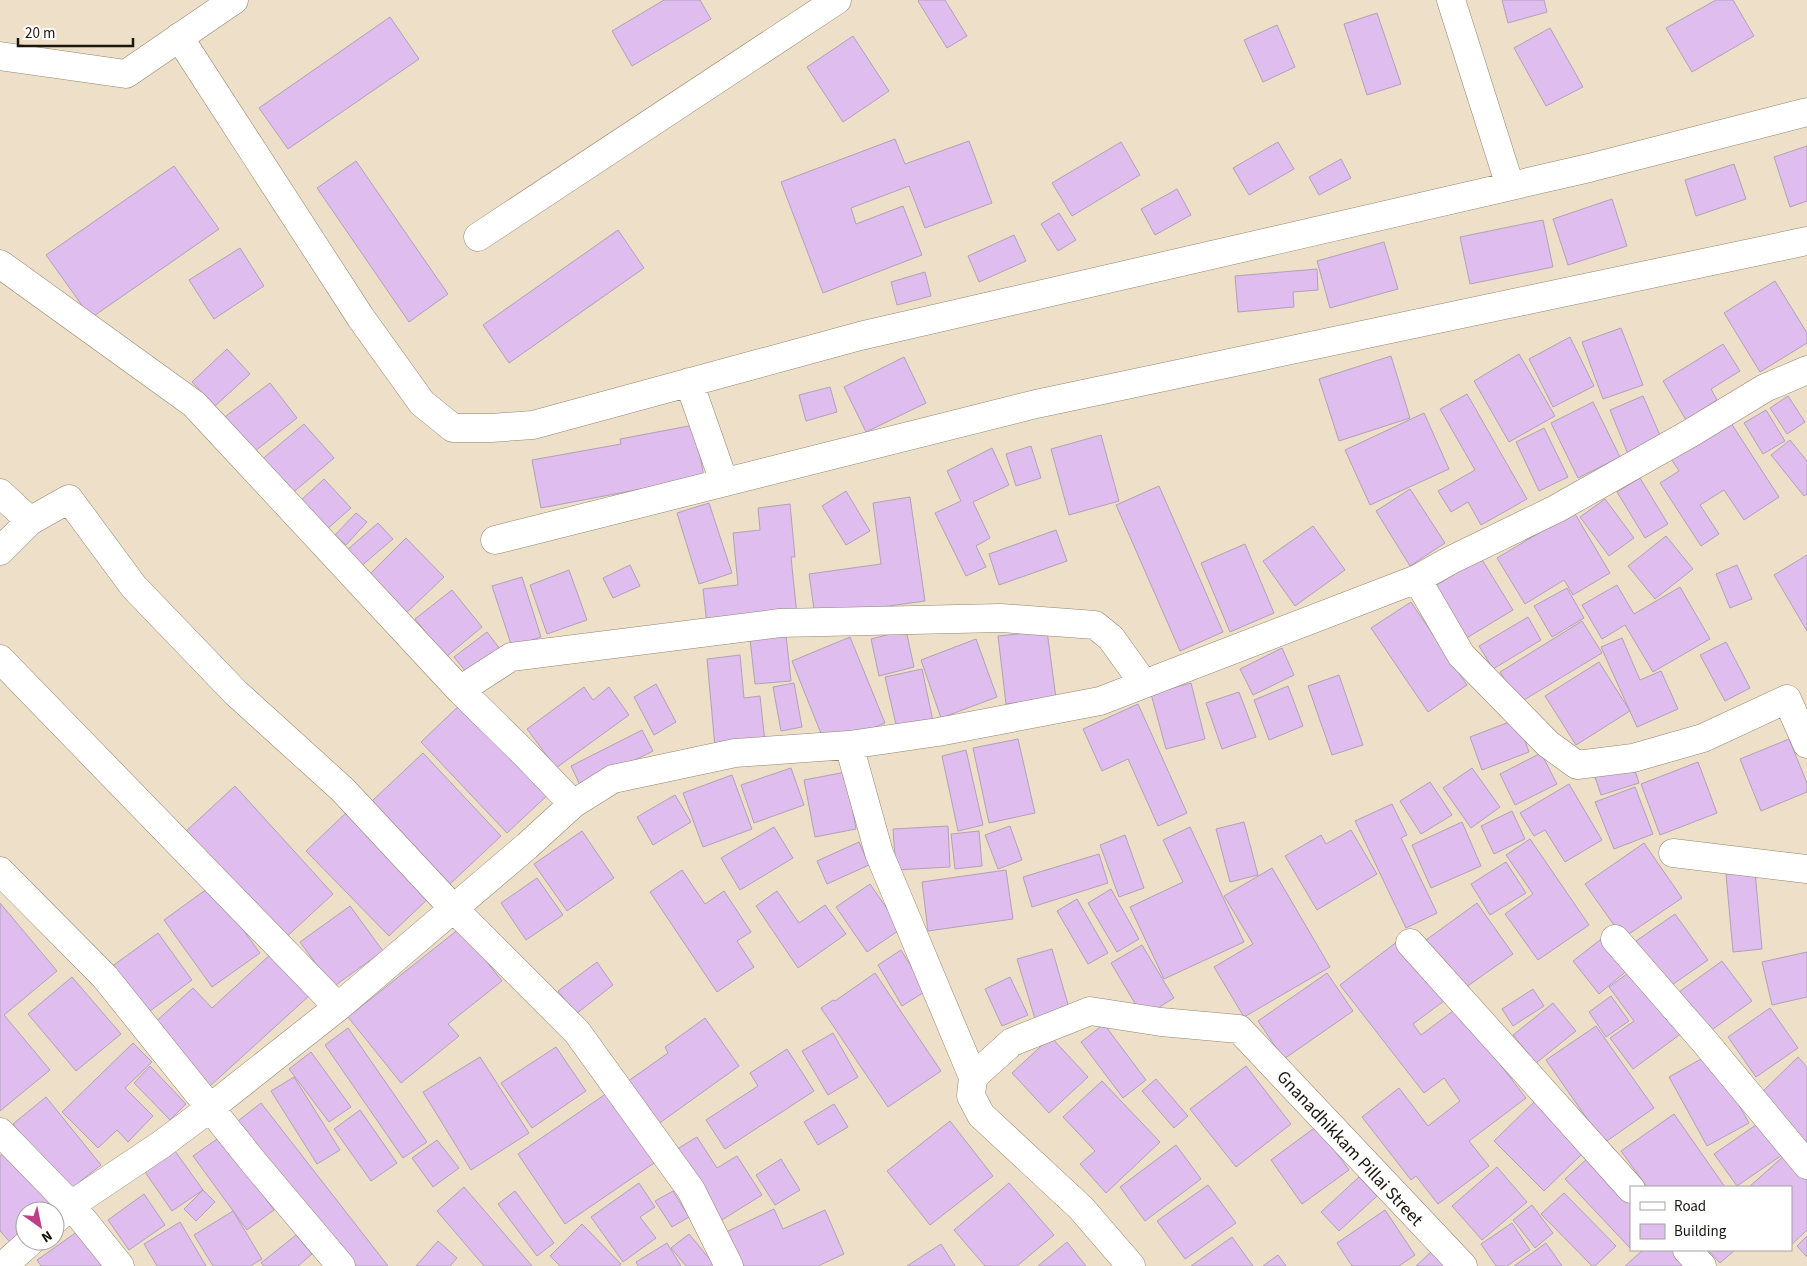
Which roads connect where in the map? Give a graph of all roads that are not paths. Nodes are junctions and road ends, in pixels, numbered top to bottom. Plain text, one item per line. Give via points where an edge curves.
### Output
1 (234, 0) edge
2 (837, 0) edge
3 (1451, 0) edge
4 (179, 38) junction
5 (0, 56) edge
6 (1807, 112) edge
7 (1510, 186) junction
8 (478, 237) dead end
9 (1807, 241) edge
10 (0, 264) edge
11 (1807, 370) edge
12 (689, 382) junction
13 (724, 482) junction
14 (0, 493) edge
15 (30, 521) junction
16 (495, 540) dead end
17 (0, 551) edge
18 (1416, 579) junction
19 (0, 659) edge
20 (1144, 684) junction
21 (460, 690) junction
22 (1797, 693) edge
23 (1807, 744) edge
24 (849, 745) junction
25 (573, 804) junction
26 (1672, 853) dead end
27 (1807, 868) edge
28 (0, 871) edge
29 (453, 908) junction
30 (1615, 939) dead end
31 (1410, 943) dead end
32 (338, 1007) junction
33 (973, 1076) junction
34 (210, 1108) junction
35 (0, 1132) edge
36 (1807, 1165) edge
37 (1630, 1188) edge
38 (54, 1201) edge
39 (65, 1211) edge
40 (65, 1214) edge
41 (20, 1251) edge
42 (1688, 1251) edge
43 (3, 1266) edge
44 (120, 1266) edge
45 (341, 1266) edge
46 (729, 1266) edge
47 (1131, 1266) edge
48 (1463, 1266) edge
49 (1702, 1266) edge

1 - 4 street
2 - 8 street
3 - 7 street
4 - 5 street via 126,74
4 - 12 street via 361,318 422,404 453,428 533,425
6 - 7 street
7 - 12 street via 860,336
9 - 13 street via 1036,404
10 - 21 street via 194,404
11 - 18 street via 1765,388 1556,509
12 - 13 street
13 - 16 street
14 - 15 street
15 - 17 street
15 - 29 street via 69,499 134,587 236,693 343,790
18 - 20 street
18 - 22 street via 1461,655 1548,744 1577,765 1634,758 1703,738
19 - 32 street
20 - 21 street via 1111,638 1095,625 1001,618 780,623 511,657
20 - 24 street via 1100,701 938,732
21 - 25 street
22 - 23 street
24 - 25 street via 735,753 613,779
24 - 33 street via 879,853
25 - 29 street
26 - 27 street
28 - 34 street via 105,977
29 - 32 street
29 - 46 street via 577,1032 691,1190
30 - 36 street
31 - 37 street
32 - 34 street
33 - 47 street via 971,1096 981,1115 1081,1208
33 - 48 street, Gnanadhikkam Pillai Street via 1012,1042 1090,1011 1239,1030
34 - 39 street
34 - 45 street
35 - 38 street
40 - 44 street
41 - 43 street
42 - 49 street

